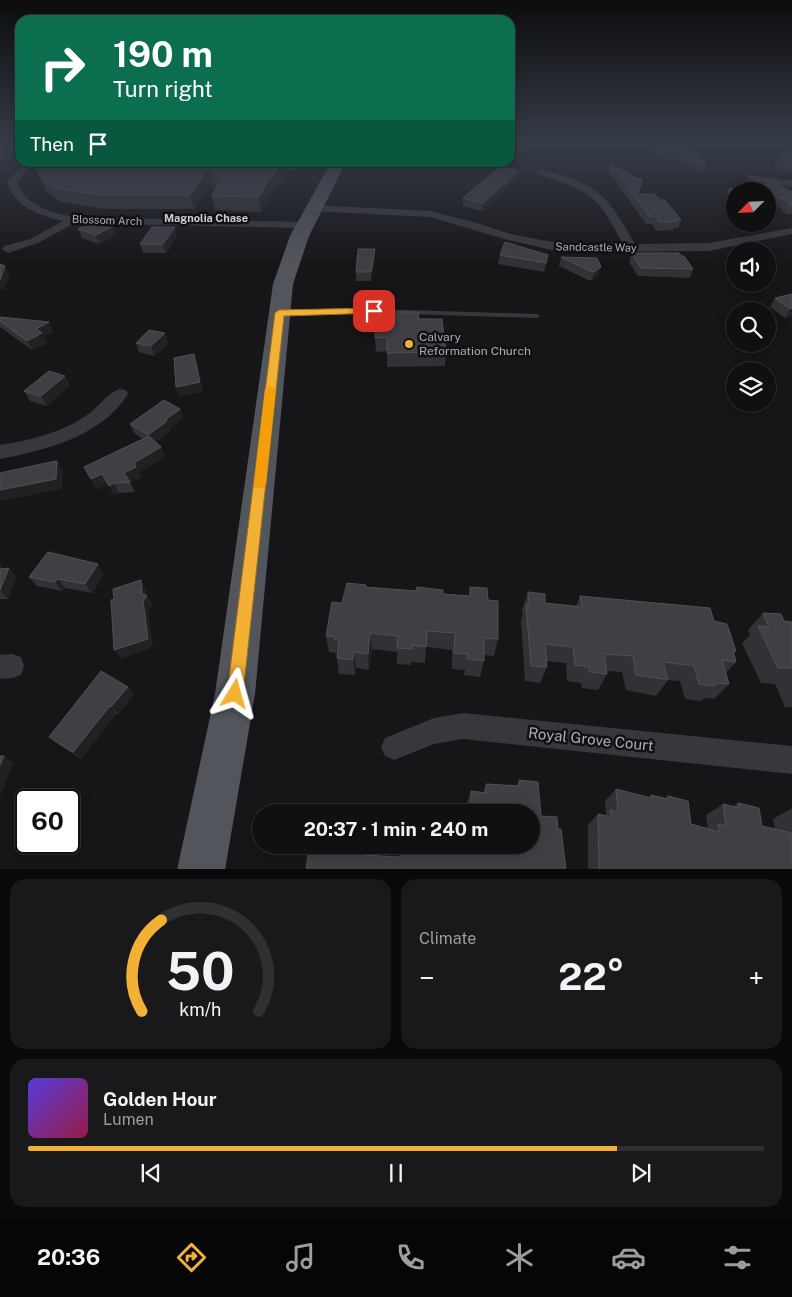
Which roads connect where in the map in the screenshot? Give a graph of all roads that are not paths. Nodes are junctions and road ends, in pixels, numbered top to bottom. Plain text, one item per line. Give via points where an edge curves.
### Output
1 (12, 184) edge
2 (327, 184) edge
3 (575, 184) edge
4 (308, 216) junction
5 (73, 220) junction
6 (792, 231) edge
7 (631, 248) junction
8 (8, 249) dead end
9 (279, 313) junction
10 (537, 316) dead end
11 (120, 394) dead end
12 (0, 452) edge
13 (394, 747) dead end
14 (792, 760) edge
15 (201, 869) edge

1 - 5 street, Blossom Arch via 25,201 44,212
2 - 4 main road
3 - 7 street via 603,201
4 - 5 street, Blossom Arch
4 - 7 street, Sandcastle Way via 417,213 453,219 508,237 552,246
4 - 9 main road via 289,258
5 - 8 street via 34,241
6 - 7 street, Sandcastle Way via 762,234 709,247
9 - 10 lane via 374,311
9 - 15 main road via 239,666
11 - 12 street via 100,416 82,428 48,442
13 - 14 street, Royal Grove Court via 434,731 463,726

